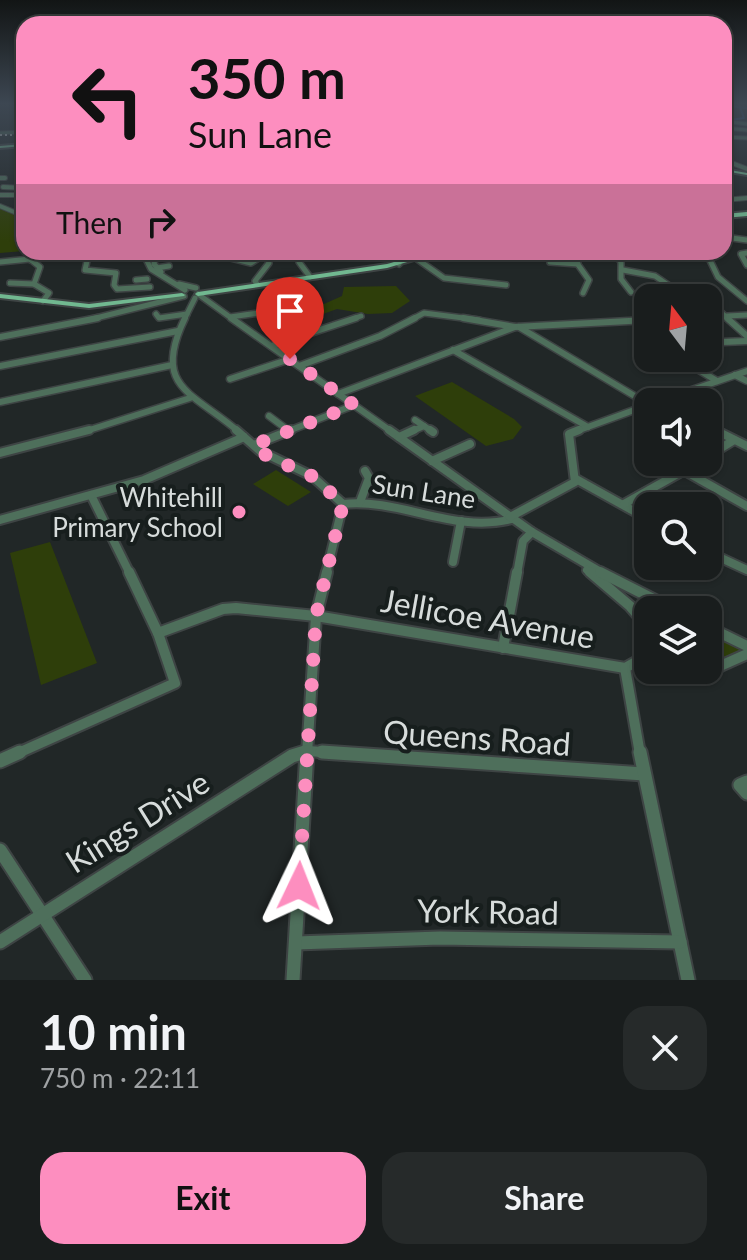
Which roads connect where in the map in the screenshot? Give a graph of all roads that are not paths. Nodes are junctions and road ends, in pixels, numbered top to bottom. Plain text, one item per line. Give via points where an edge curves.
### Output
1 (3, 187) dead end
2 (16, 188) edge
3 (739, 231) dead end
4 (745, 239) edge
5 (747, 253) edge
6 (34, 260) edge
7 (88, 260) edge
8 (151, 260) edge
9 (154, 260) edge
10 (269, 260) edge
11 (299, 260) edge
12 (394, 260) edge
13 (413, 260) edge
14 (418, 260) edge
15 (575, 260) edge
16 (620, 260) edge
17 (710, 260) edge
18 (399, 264) junction
19 (555, 264) dead end
20 (578, 264) junction
21 (747, 265) edge
22 (169, 266) dead end
23 (157, 268) junction
24 (623, 270) junction
25 (164, 276) junction
26 (310, 277) junction
27 (141, 279) dead end
28 (174, 282) junction
29 (10, 283) dead end
30 (34, 284) junction
31 (257, 284) junction
32 (667, 284) edge
33 (506, 285) dead end
34 (150, 287) dead end
35 (142, 288) junction
36 (587, 292) dead end
37 (630, 293) dead end
38 (193, 294) junction
39 (0, 296) edge
40 (171, 298) junction
41 (43, 301) junction
42 (747, 301) edge
43 (156, 314) dead end
44 (187, 314) junction
45 (747, 315) edge
46 (361, 316) dead end
47 (723, 316) joint
48 (230, 317) junction
49 (634, 320) edge
50 (280, 321) dead end
51 (516, 326) junction
52 (178, 331) junction
53 (0, 337) edge
54 (747, 338) edge
55 (723, 342) dead end
56 (271, 346) junction
57 (453, 350) junction
58 (290, 359) junction
59 (172, 365) junction
60 (0, 366) edge
61 (299, 366) junction
62 (747, 371) edge
63 (702, 372) edge
64 (735, 375) junction
65 (230, 379) dead end
66 (717, 381) junction
67 (747, 381) edge
68 (698, 388) edge
69 (338, 394) junction
70 (634, 396) edge
71 (190, 398) junction
72 (0, 402) edge
73 (354, 405) junction
74 (634, 409) edge
75 (269, 416) dead end
76 (415, 420) dead end
77 (424, 426) junction
78 (588, 427) junction
79 (289, 431) junction
80 (433, 432) dead end
81 (722, 434) edge
82 (244, 437) junction
83 (399, 437) junction
84 (734, 440) junction
85 (470, 444) dead end
86 (254, 445) junction
87 (747, 446) edge
88 (722, 447) edge
89 (0, 453) edge
90 (432, 461) junction
91 (365, 471) dead end
92 (676, 476) edge
93 (694, 476) edge
94 (576, 479) junction
95 (91, 495) junction
96 (360, 502) junction
97 (343, 504) junction
98 (624, 504) junction
99 (747, 506) edge
100 (634, 510) edge
101 (511, 518) junction
102 (0, 520) edge
103 (461, 521) junction
104 (532, 532) junction
105 (722, 558) edge
106 (574, 559) junction
107 (453, 562) dead end
108 (747, 570) edge
109 (647, 596) edge
110 (634, 611) edge
111 (316, 616) junction
112 (158, 633) junction
113 (722, 634) edge
114 (747, 646) edge
115 (503, 648) junction
116 (747, 654) edge
117 (634, 663) edge
118 (722, 665) edge
119 (625, 668) junction
120 (307, 752) junction
121 (0, 761) edge
122 (644, 774) junction
123 (747, 782) edge
124 (747, 793) edge
125 (0, 850) edge
126 (41, 915) junction
127 (0, 942) edge
128 (680, 942) junction
129 (296, 943) junction
130 (85, 980) edge
131 (293, 980) edge
132 (688, 980) edge

1 - 2 street
3 - 4 street
5 - 21 street via 741,254
6 - 30 street via 40,267
7 - 35 street via 86,271 115,273 117,289
8 - 25 street via 149,266
9 - 23 street
10 - 31 street
11 - 26 street
12 - 18 street
13 - 18 main road
14 - 33 street via 444,278
15 - 20 street
16 - 24 street
17 - 42 street via 718,277
18 - 26 main road
19 - 20 street
20 - 36 street via 589,280
22 - 23 street
23 - 25 street
24 - 32 street via 655,276
24 - 37 street
25 - 28 street
26 - 31 main road
27 - 35 street
28 - 38 street
28 - 38 street
29 - 30 street
30 - 41 street via 49,292
31 - 38 main road
34 - 35 street
38 - 40 main road
38 - 44 street
38 - 48 street
39 - 41 main road
40 - 41 main road via 96,306
40 - 53 street
43 - 44 street
44 - 52 street
45 - 47 street
46 - 56 street
47 - 54 street
48 - 50 street via 265,311
48 - 56 street
49 - 51 street
51 - 57 street
51 - 61 street via 425,313
51 - 70 street
52 - 59 street
52 - 60 street
54 - 55 street
56 - 58 street
57 - 69 street
57 - 78 street
58 - 61 street
58 - 65 street
59 - 71 street, Sun Lane via 178,385
59 - 72 street
61 - 69 street
62 - 64 street
63 - 66 street
64 - 66 street
64 - 67 street
66 - 68 street
69 - 73 street
71 - 82 street, Sun Lane
71 - 89 street
73 - 79 street
73 - 83 street
74 - 78 street
75 - 79 street
76 - 77 street
77 - 80 street
77 - 83 street
78 - 94 street via 569,435
79 - 86 street
81 - 84 street
82 - 86 street, Sun Lane
82 - 95 street via 144,480
83 - 90 street
84 - 87 street
84 - 88 street
85 - 90 street
86 - 97 street, Sun Lane via 312,476
90 - 101 street
91 - 96 street via 369,478
92 - 98 street
93 - 99 street
94 - 98 street
94 - 101 street
95 - 102 street
95 - 112 street
96 - 97 street, Sun Lane
96 - 103 street, Sun Lane
97 - 111 street
98 - 100 street
101 - 103 street, Sun Lane via 502,523
101 - 104 street
103 - 107 street
104 - 106 street
104 - 115 street via 523,541
105 - 108 street
106 - 109 street
106 - 110 street
111 - 112 street, Jellicoe Avenue via 223,609
111 - 115 street, Jellicoe Avenue
111 - 120 street
112 - 121 street via 175,683
113 - 114 street
115 - 119 street, Jellicoe Avenue
116 - 118 street
117 - 119 street, Jellicoe Avenue
119 - 122 street
120 - 122 street, Queens Road
120 - 126 street, Kings Drive via 292,756
120 - 129 street
122 - 128 street
123 - 124 street via 740,785
125 - 126 street
126 - 127 street, Kings Drive
126 - 130 street
128 - 129 street, York Road via 425,938
128 - 132 street
129 - 131 street

